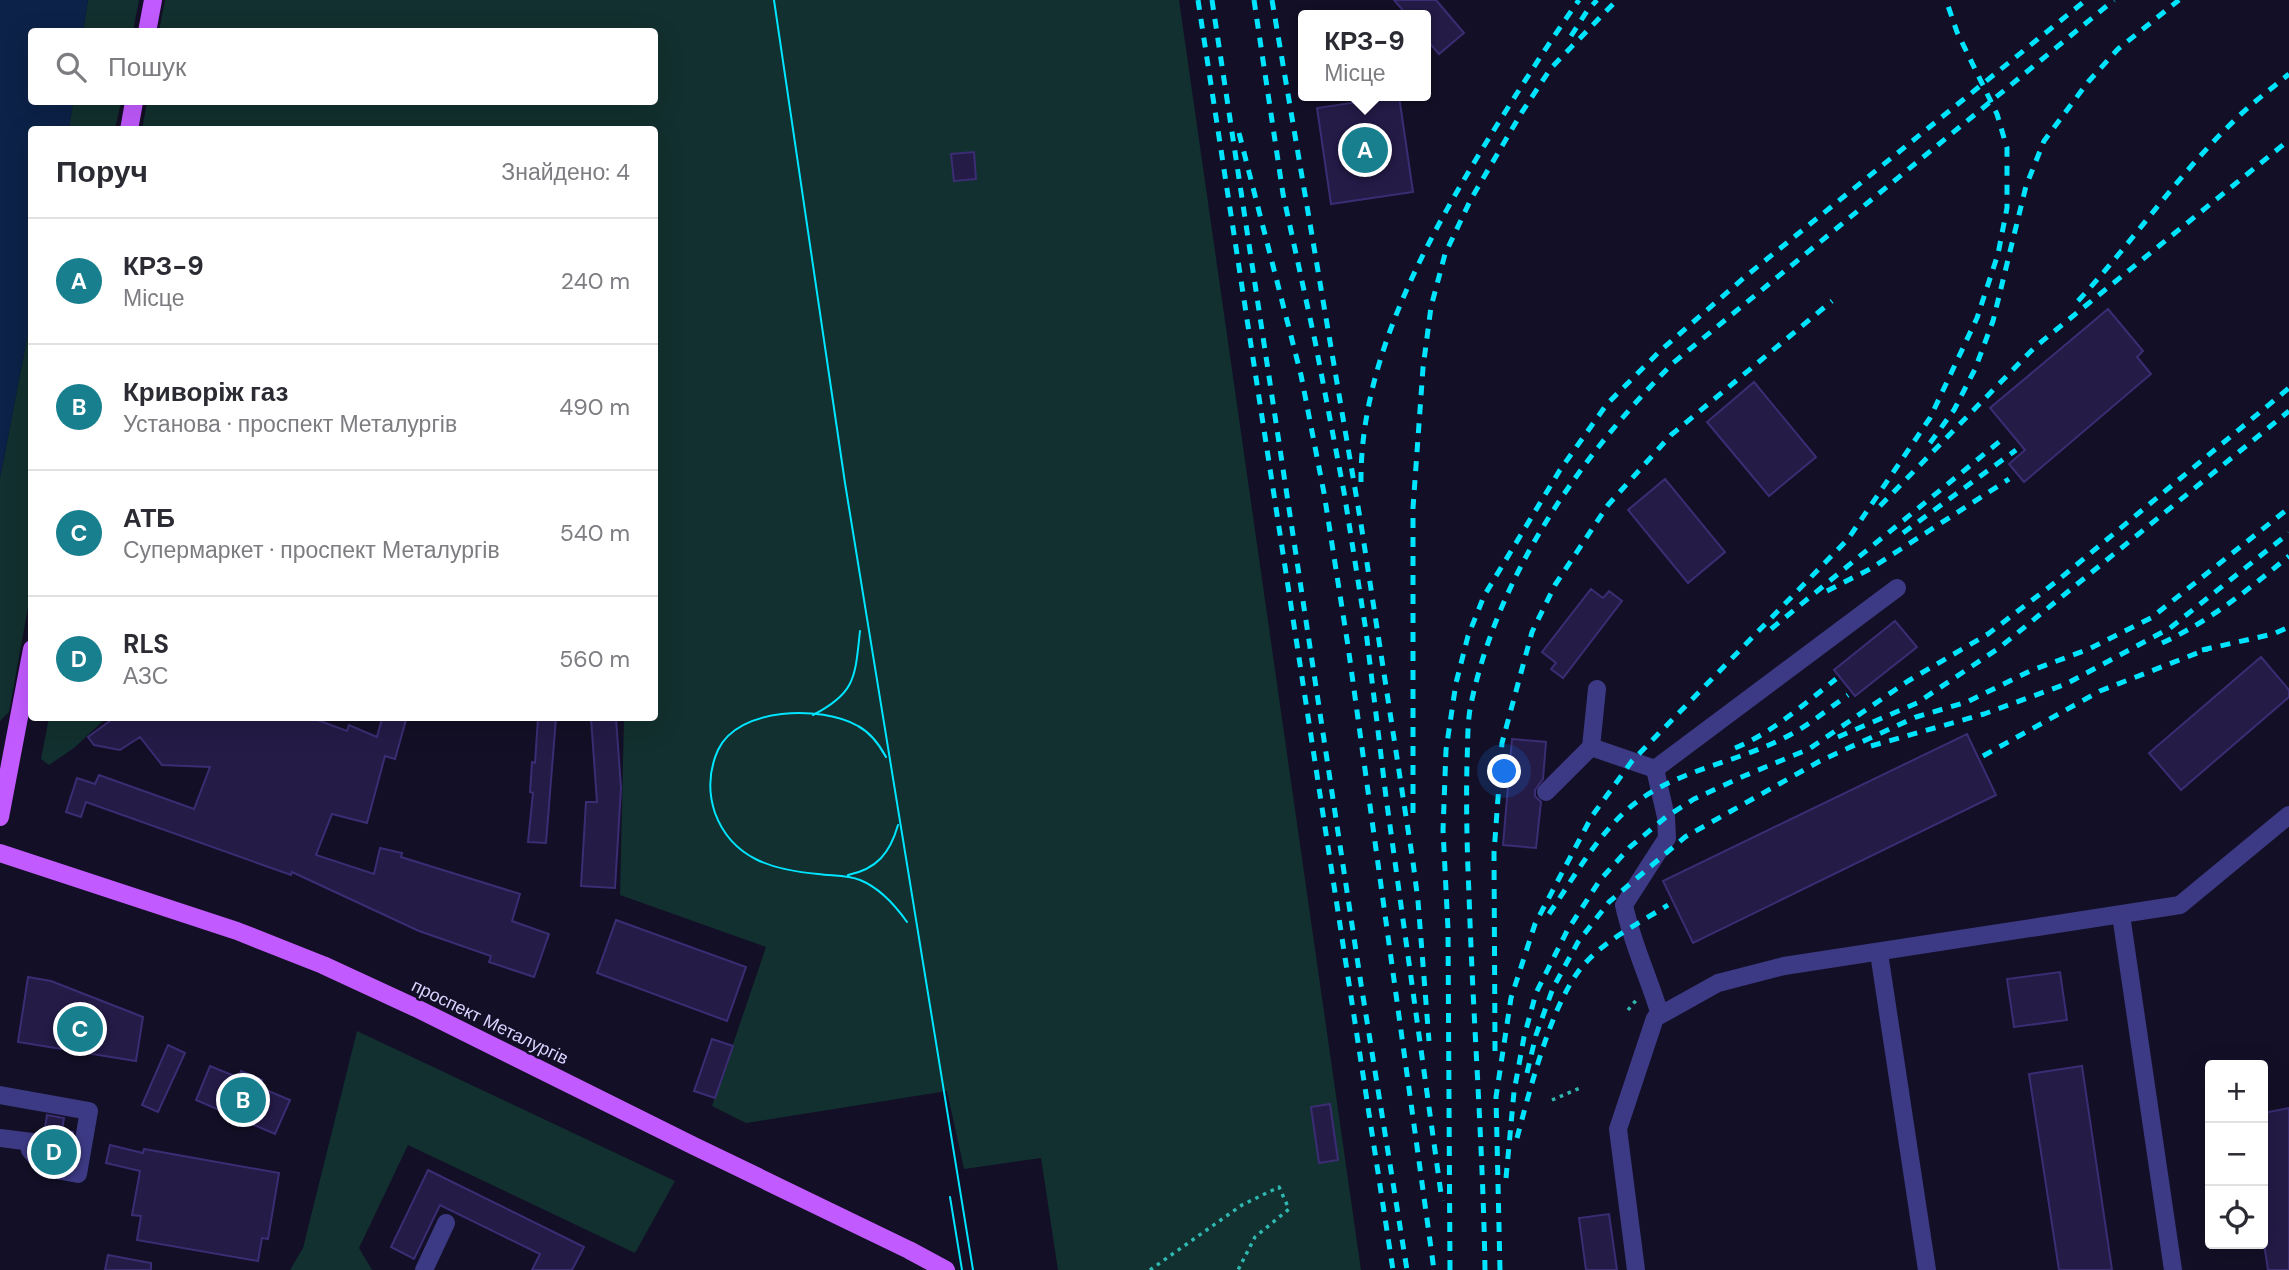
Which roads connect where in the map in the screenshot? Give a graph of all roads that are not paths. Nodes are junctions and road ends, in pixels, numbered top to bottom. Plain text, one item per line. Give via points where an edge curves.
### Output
1 (153, 0) edge
2 (148, 28) edge
3 (133, 105) edge
4 (130, 126) edge
5 (1898, 588) dead end
6 (28, 670) edge
7 (1597, 689) dead end
8 (1591, 747) junction
9 (1655, 769) junction
10 (1546, 792) dead end
11 (2289, 815) edge
12 (0, 817) edge
13 (0, 853) edge
14 (2121, 915) junction
15 (1879, 953) junction
16 (1660, 1015) junction
17 (0, 1095) edge
18 (0, 1138) edge
19 (446, 1223) dead end
20 (424, 1270) edge
21 (945, 1270) edge
22 (1636, 1270) edge
23 (1927, 1270) edge
24 (2174, 1270) edge

1 - 2 main road
3 - 4 main road
5 - 9 street
6 - 12 main road
7 - 8 street
8 - 9 street
8 - 10 street
9 - 16 street via 1667,838 1625,905 1629,930
11 - 14 street via 2180,905
13 - 21 main road, проспект Металургів via 237,931 323,965
14 - 15 street
14 - 24 street
15 - 16 street via 1784,966 1718,983
15 - 23 street
16 - 22 street via 1655,1018 1618,1129
17 - 18 street via 89,1111 78,1174 45,1168 30,1150 32,1142
19 - 20 street

